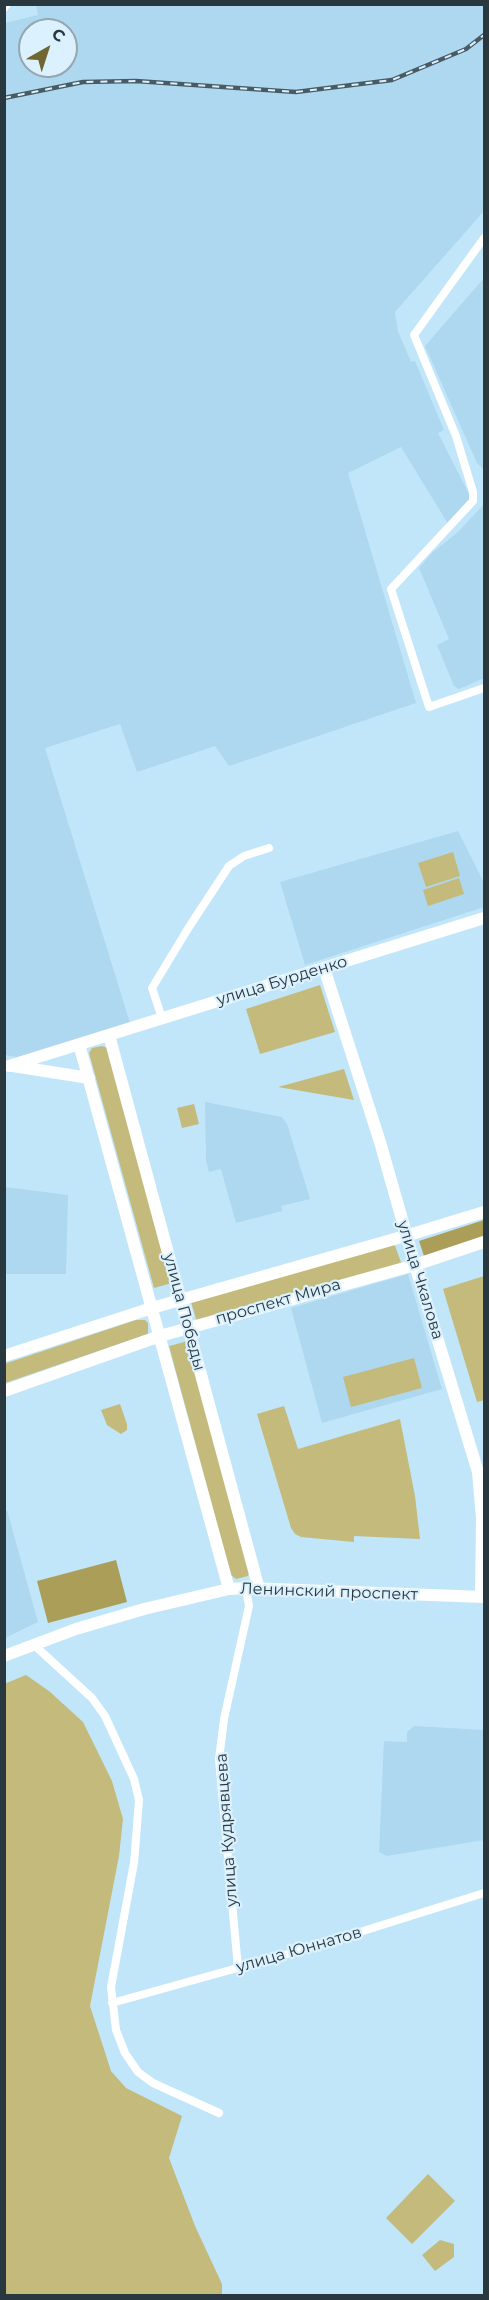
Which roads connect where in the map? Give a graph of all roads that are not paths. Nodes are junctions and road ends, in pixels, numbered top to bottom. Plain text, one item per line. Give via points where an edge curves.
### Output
1 (484, 238) edge
2 (484, 688) edge
3 (269, 848) dead end
4 (484, 918) edge
5 (324, 968) junction
6 (162, 1018) junction
7 (109, 1035) junction
8 (79, 1044) junction
9 (7, 1065) edge
10 (89, 1078) junction
11 (484, 1212) edge
12 (406, 1236) junction
13 (484, 1242) edge
14 (415, 1265) junction
15 (181, 1300) junction
16 (152, 1308) junction
17 (189, 1328) junction
18 (160, 1335) junction
19 (4, 1356) edge
20 (4, 1391) edge
21 (246, 1587) junction
22 (229, 1589) junction
23 (259, 1589) junction
24 (483, 1597) edge
25 (33, 1644) junction
26 (4, 1656) edge
27 (484, 1893) edge
28 (238, 1968) junction
29 (112, 2003) junction
30 (219, 2113) dead end

1 - 2 street via 414,335 456,436 473,501 391,589 429,707
3 - 6 street via 229,866 189,927 152,988
4 - 5 street, улица Бурденко
5 - 6 street, улица Бурденко
5 - 12 street, улица Чкалова
6 - 7 street, улица Бурденко
7 - 8 street, улица Бурденко
7 - 15 street, улица Победы
8 - 9 street, улица Бурденко
8 - 10 street, улица Победы
9 - 10 street
10 - 16 street, улица Победы
11 - 12 street, проспект Мира
12 - 14 street, улица Чкалова
12 - 15 street, проспект Мира
13 - 14 street, проспект Мира
14 - 17 street, проспект Мира
14 - 24 street, улица Чкалова via 478,1472
15 - 16 street, проспект Мира
15 - 17 street, улица Победы
16 - 18 street, улица Победы
16 - 19 street, проспект Мира
17 - 18 street, проспект Мира
17 - 23 street, улица Победы
18 - 20 street, проспект Мира
18 - 22 street, улица Победы
21 - 22 street, Ленинский проспект
21 - 23 street, Ленинский проспект
21 - 28 street, улица Кудрявцева via 249,1606 219,1759
22 - 25 street, Ленинский проспект via 144,1609
23 - 24 street, Ленинский проспект
25 - 26 street, Ленинский проспект
25 - 29 street via 92,1698 105,1716 134,1779 139,1800 134,1863 111,1987
27 - 28 street, улица Юннатов
28 - 29 street, улица Юннатов
29 - 30 street via 116,2030 138,2072 162,2088

